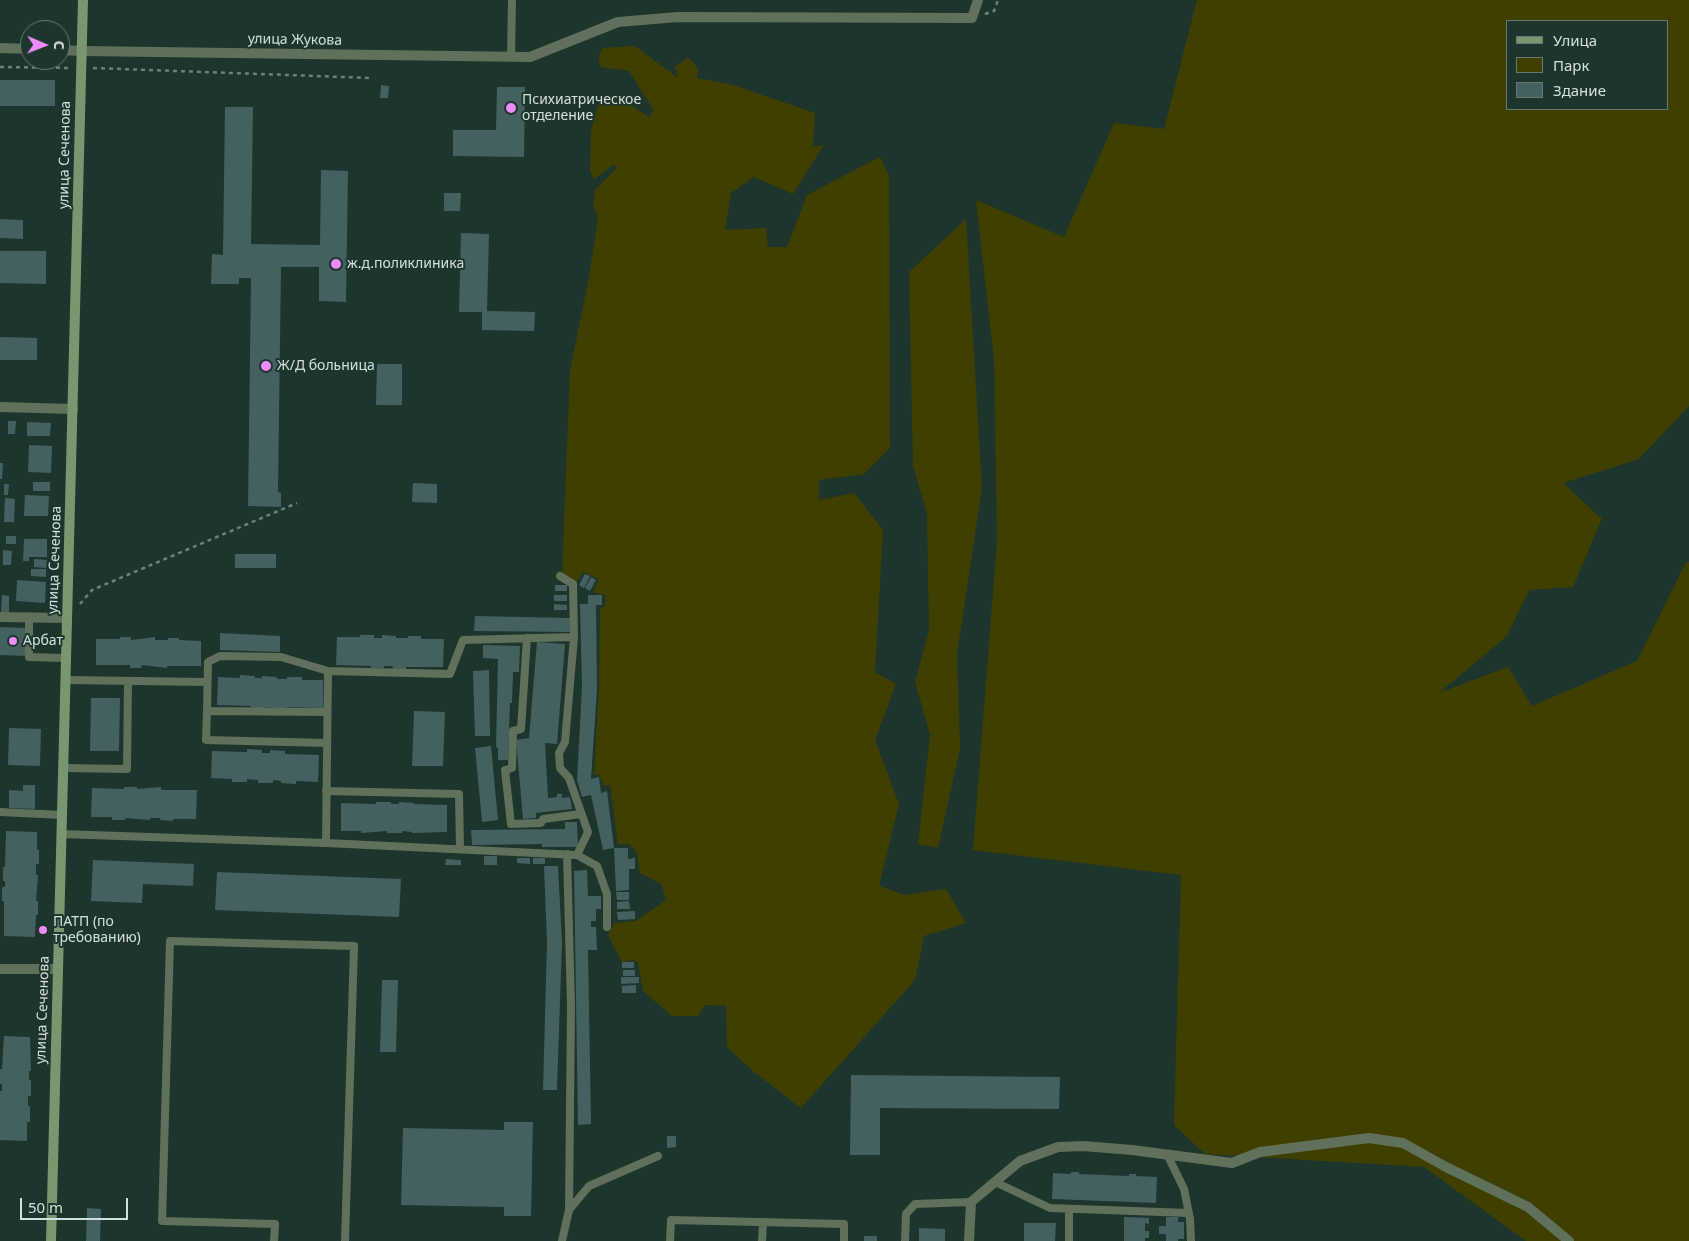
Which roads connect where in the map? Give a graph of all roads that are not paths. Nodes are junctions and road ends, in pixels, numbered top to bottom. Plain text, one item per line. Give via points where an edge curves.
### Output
1 (83, 0) edge
2 (512, 0) edge
3 (978, 0) edge
4 (0, 48) edge
5 (20, 49) edge
6 (70, 50) edge
7 (82, 51) junction
8 (511, 57) junction
9 (0, 408) edge
10 (73, 410) junction
11 (560, 576) dead end
12 (0, 617) edge
13 (29, 618) junction
14 (67, 618) junction
15 (574, 637) junction
16 (526, 638) junction
17 (66, 658) junction
18 (328, 670) junction
19 (66, 680) junction
20 (128, 681) junction
21 (207, 682) junction
22 (207, 711) junction
23 (327, 712) junction
24 (327, 742) junction
25 (63, 768) junction
26 (326, 791) junction
27 (0, 812) edge
28 (581, 814) junction
29 (62, 815) junction
30 (62, 834) junction
31 (326, 843) junction
32 (460, 849) junction
33 (567, 854) junction
34 (578, 855) junction
35 (607, 927) dead end
36 (0, 969) edge
37 (58, 969) junction
38 (1167, 1154) junction
39 (658, 1156) dead end
40 (995, 1182) junction
41 (971, 1202) junction
42 (1069, 1209) junction
43 (569, 1210) junction
44 (1189, 1213) junction
45 (763, 1222) junction
46 (51, 1241) edge
47 (274, 1241) edge
48 (345, 1241) edge
49 (562, 1241) edge
50 (670, 1241) edge
51 (762, 1241) edge
52 (844, 1241) edge
53 (905, 1241) edge
54 (969, 1241) edge
55 (1069, 1241) edge
56 (1191, 1241) edge
57 (1569, 1241) edge

1 - 7 main road, улица Сеченова
2 - 8 lane
3 - 8 street, улица Жукова via 972,18 678,18 618,22 530,57
4 - 5 street
6 - 7 street, улица Жукова
7 - 8 street, улица Жукова
7 - 10 main road, улица Сеченова
9 - 10 street
10 - 14 main road, улица Сеченова
11 - 15 lane via 573,584
12 - 13 street
13 - 14 street
13 - 17 lane via 29,657
14 - 17 main road, улица Сеченова
15 - 16 lane
15 - 28 lane via 565,742 559,753 560,768 569,778
16 - 18 lane via 463,640 450,674
16 - 28 lane via 521,728 514,730 512,768 505,770 511,824 541,823 543,819
17 - 19 main road, улица Сеченова
18 - 21 lane via 281,657 220,656 208,662
18 - 23 lane
19 - 20 lane
19 - 25 main road, улица Сеченова
20 - 21 lane
20 - 25 lane via 127,768
21 - 22 lane
22 - 23 lane
22 - 24 lane via 206,740
23 - 24 lane
24 - 26 lane
25 - 29 main road, улица Сеченова
26 - 31 lane
26 - 32 lane via 459,794
27 - 29 lane
28 - 34 lane via 588,832
29 - 30 main road, улица Сеченова
30 - 31 lane
30 - 37 main road, улица Сеченова
31 - 32 lane
32 - 33 lane
33 - 34 lane
33 - 43 lane via 571,1006
34 - 35 lane via 597,866 606,894
36 - 37 street
37 - 46 main road, улица Сеченова
38 - 40 street via 1083,1146 1058,1147 1020,1160
38 - 44 lane via 1184,1189
38 - 57 street via 1232,1163 1260,1152 1370,1138 1403,1143 1528,1207
39 - 43 lane via 589,1186
40 - 41 street
40 - 42 lane via 1050,1208
41 - 53 lane via 915,1204 906,1214
41 - 54 street
42 - 44 lane
42 - 55 lane
43 - 49 lane
44 - 56 lane
45 - 50 lane via 671,1220
45 - 51 lane
45 - 52 lane via 844,1224
47 - 48 lane via 275,1224 162,1221 170,941 354,946

